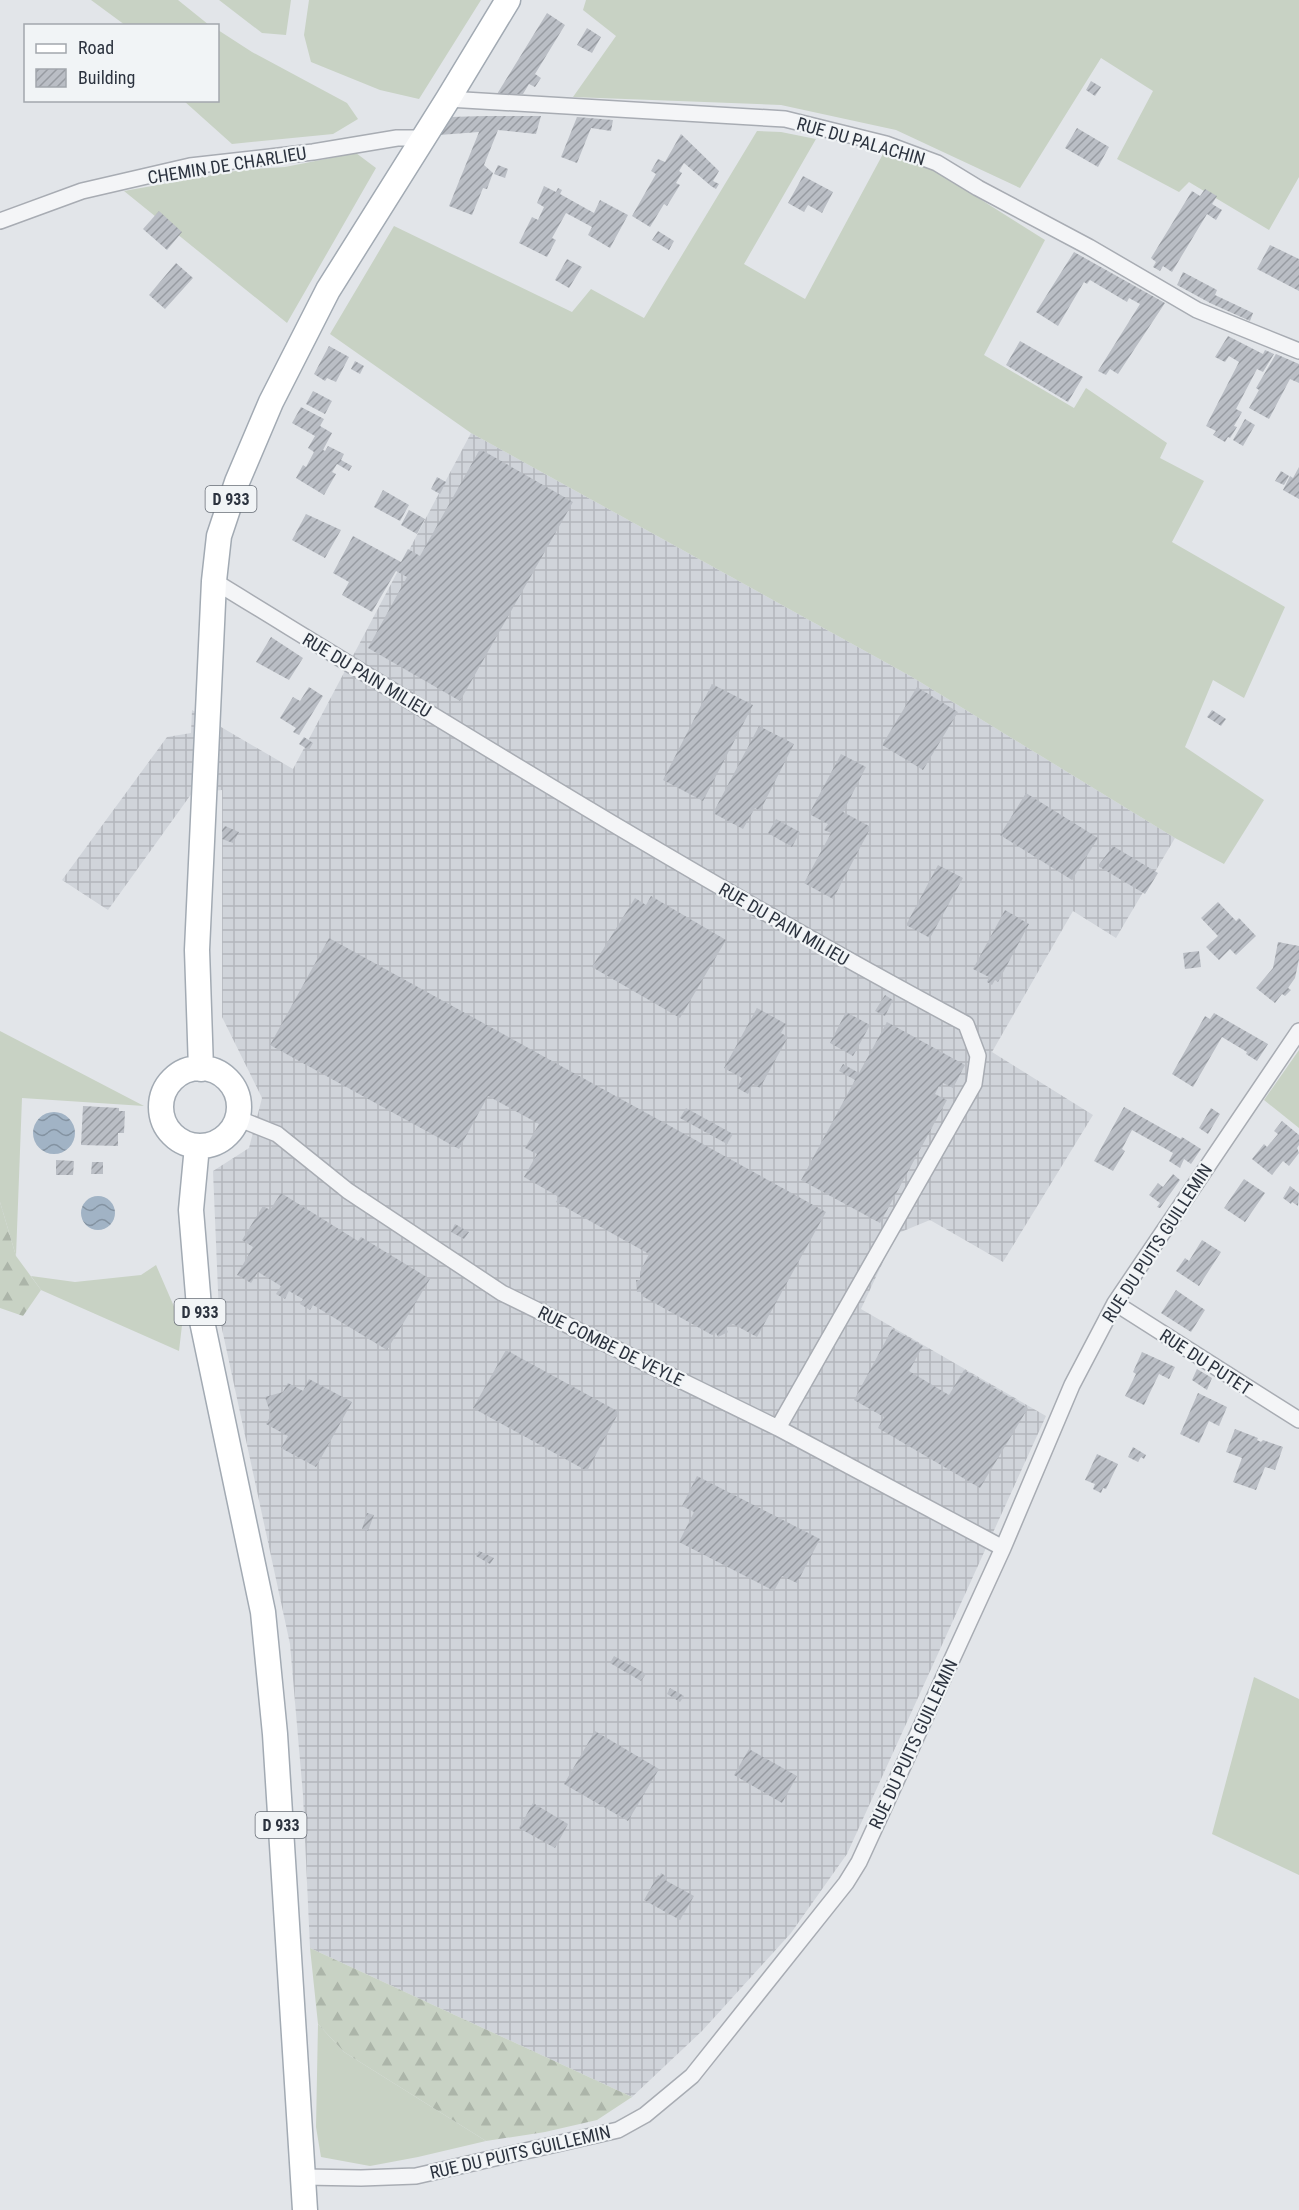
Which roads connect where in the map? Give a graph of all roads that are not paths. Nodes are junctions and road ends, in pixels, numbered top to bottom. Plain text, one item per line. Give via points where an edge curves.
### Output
1 (508, 0) edge
2 (448, 99) junction
3 (424, 138) junction
4 (0, 221) edge
5 (1299, 351) edge
6 (214, 581) junction
7 (1299, 1031) edge
8 (201, 1069) junction
9 (237, 1118) junction
10 (197, 1146) junction
11 (1115, 1303) junction
12 (1299, 1420) edge
13 (778, 1428) junction
14 (1003, 1548) junction
15 (303, 2177) junction
16 (305, 2210) edge

1 - 2 main road, D 933
2 - 3 main road, D 933
2 - 5 street, RUE DU PALACHIN via 785,119 886,144 937,163 1197,310
3 - 4 street, CHEMIN DE CHARLIEU via 397,138 190,166 82,191
3 - 6 main road, D 933 via 328,290 271,402 219,536
6 - 8 main road, D 933 via 197,950
6 - 13 street, RUE DU PAIN MILIEU via 570,800 856,966 966,1024 978,1056 974,1084
7 - 11 street, RUE DU PUITS GUILLEMIN
8 - 9 main road via 216,1072 227,1080 235,1091
8 - 10 main road via 188,1070 176,1077 161,1099 161,1113 173,1136
9 - 10 main road via 222,1139
9 - 13 street, RUE COMBE DE VEYLE via 278,1134 348,1191 502,1293
10 - 15 main road, D 933 via 191,1210 199,1307 263,1612 275,1734
11 - 12 street, RUE DU PUTET
11 - 14 street, RUE DU PUITS GUILLEMIN via 1072,1385
13 - 14 street, RUE COMBE DE VEYLE
14 - 15 street, RUE DU PUITS GUILLEMIN via 859,1862 692,2076 645,2115 618,2130 416,2176
15 - 16 main road, D 933

